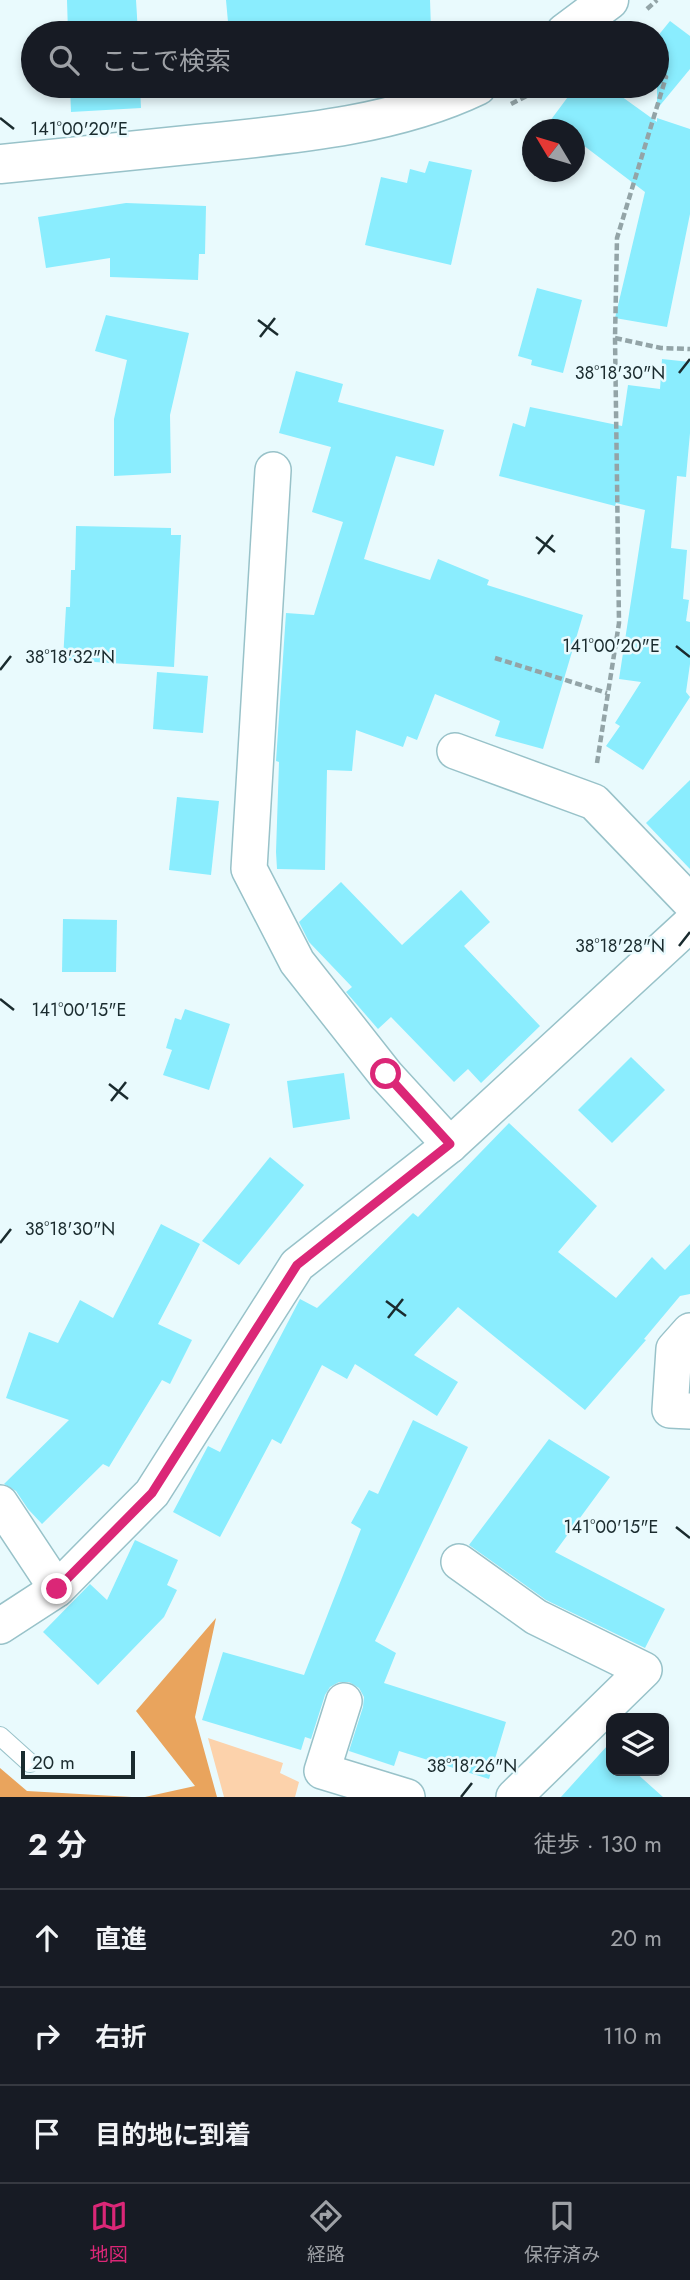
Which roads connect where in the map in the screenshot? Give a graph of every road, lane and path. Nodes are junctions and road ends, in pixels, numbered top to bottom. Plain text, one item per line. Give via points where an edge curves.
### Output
1 (609, 0) edge
2 (581, 21) edge
3 (452, 98) edge
4 (660, 98) edge
5 (0, 164) edge
6 (615, 338) junction
7 (690, 349) edge
8 (273, 470) dead end
9 (495, 658) dead end
10 (607, 693) junction
11 (600, 743) dead end
12 (456, 751) dead end
13 (690, 902) edge
14 (690, 924) edge
15 (450, 1144) junction
16 (690, 1331) edge
17 (690, 1411) edge
18 (0, 1503) edge
19 (458, 1562) dead end
20 (57, 1589) junction
21 (0, 1626) edge
22 (344, 1701) dead end
23 (0, 1736) edge
24 (30, 1763) dead end
25 (407, 1797) edge
26 (514, 1797) edge

1 - 2 street
3 - 5 street via 352,124 266,137
4 - 6 path via 617,238
6 - 7 path
6 - 10 path via 619,623
8 - 15 street via 249,869 297,962 386,1074
9 - 10 path
10 - 11 path
12 - 13 street via 594,802
14 - 15 street
15 - 20 street via 297,1265 152,1493
16 - 17 street via 674,1349 670,1410
18 - 20 street
19 - 26 street via 536,1617 643,1670
20 - 21 street
22 - 25 street via 322,1770
23 - 24 lane

